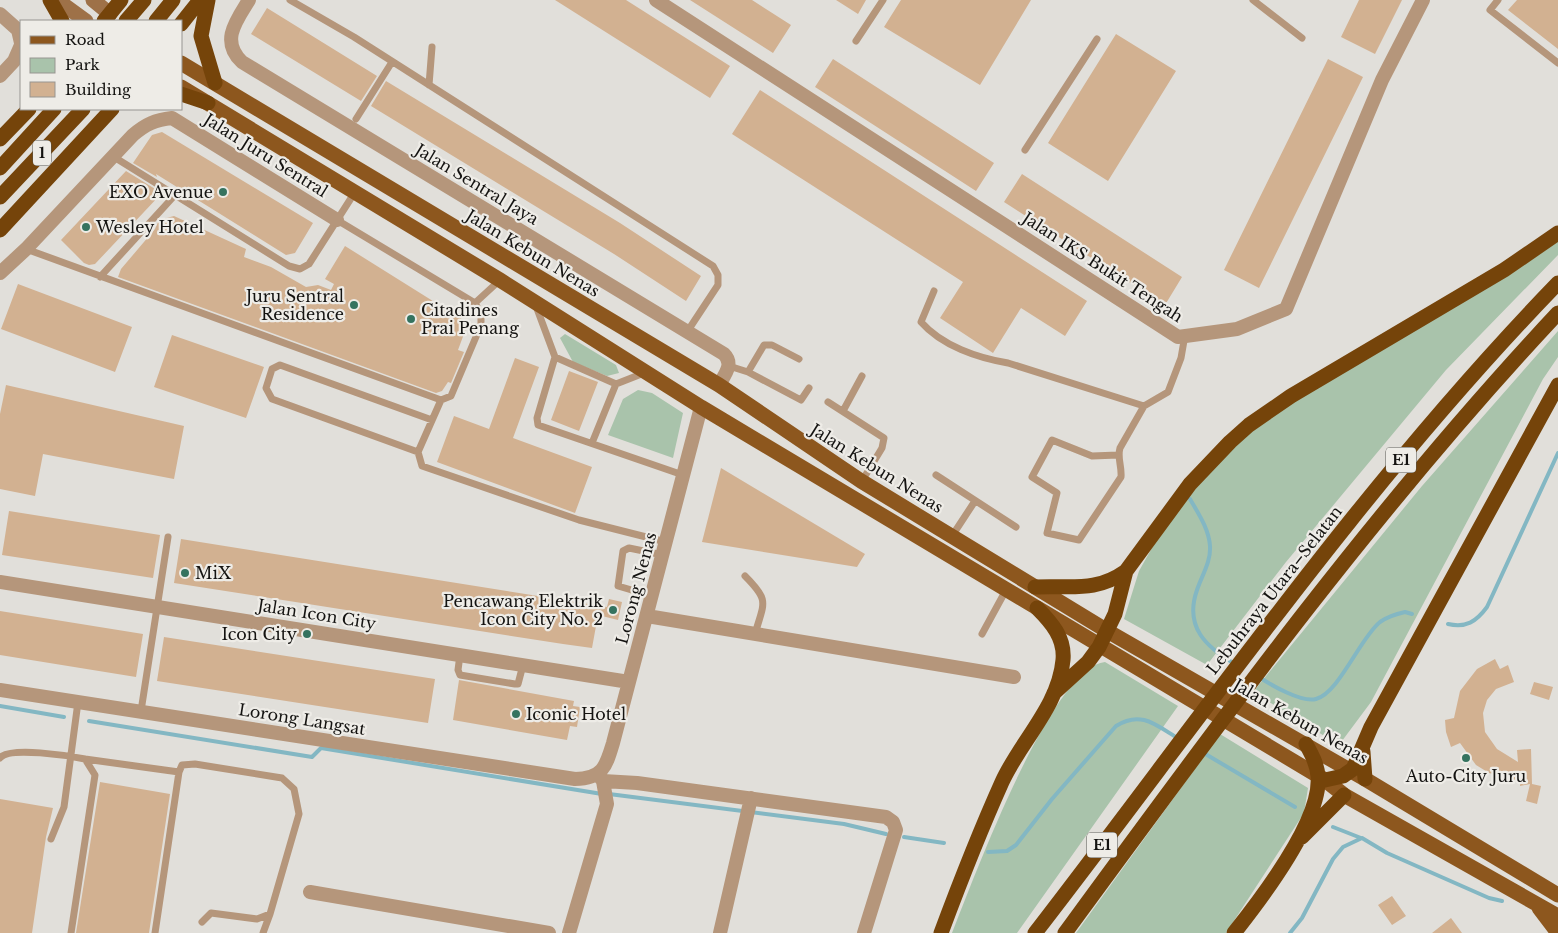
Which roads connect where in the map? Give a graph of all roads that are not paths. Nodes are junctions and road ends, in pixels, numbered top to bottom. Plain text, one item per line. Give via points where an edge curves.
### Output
1 (50, 0) edge
2 (58, 0) edge
3 (92, 0) edge
4 (121, 0) edge
5 (144, 0) edge
6 (174, 0) edge
7 (200, 0) edge
8 (208, 0) edge
9 (249, 0) edge
10 (290, 0) edge
11 (656, 0) edge
12 (883, 0) edge
13 (1253, 0) edge
14 (1423, 0) edge
15 (1498, 0) edge
16 (0, 14) edge
17 (111, 19) edge
18 (61, 20) edge
19 (85, 20) edge
20 (127, 20) edge
21 (157, 20) edge
22 (182, 23) edge
23 (1302, 38) dead end
24 (20, 39) edge
25 (1097, 39) dead end
26 (856, 42) dead end
27 (20, 46) edge
28 (432, 47) dead end
29 (392, 62) junction
30 (1558, 63) edge
31 (182, 64) edge
32 (0, 76) edge
33 (215, 83) junction
34 (429, 85) junction
35 (182, 88) edge
36 (182, 94) edge
37 (208, 103) junction
38 (28, 110) edge
39 (53, 110) edge
40 (82, 110) edge
41 (94, 110) edge
42 (111, 110) edge
43 (356, 119) dead end
44 (89, 133) junction
45 (0, 140) edge
46 (1024, 150) dead end
47 (114, 156) junction
48 (0, 168) edge
49 (355, 192) junction
50 (175, 195) junction
51 (0, 197) edge
52 (337, 220) junction
53 (0, 230) edge
54 (1558, 233) edge
55 (26, 249) junction
56 (0, 272) edge
57 (100, 277) junction
58 (500, 280) junction
59 (1558, 283) edge
60 (934, 291) dead end
61 (534, 301) junction
62 (475, 302) junction
63 (1558, 313) edge
64 (687, 332) junction
65 (1185, 335) junction
66 (555, 357) junction
67 (799, 359) dead end
68 (729, 366) junction
69 (748, 372) junction
70 (645, 373) junction
71 (862, 376) dead end
72 (616, 384) junction
73 (718, 385) junction
74 (1558, 385) edge
75 (809, 388) dead end
76 (441, 400) junction
77 (828, 402) dead end
78 (1144, 406) junction
79 (701, 407) junction
80 (843, 411) junction
81 (432, 420) junction
82 (592, 443) junction
83 (418, 452) junction
84 (1118, 455) junction
85 (684, 475) junction
86 (936, 475) dead end
87 (861, 481) junction
88 (975, 501) junction
89 (1016, 527) dead end
90 (952, 536) junction
91 (168, 538) dead end
92 (665, 548) junction
93 (1126, 571) junction
94 (745, 576) dead end
95 (0, 582) edge
96 (1035, 587) junction
97 (1006, 590) junction
98 (652, 596) junction
99 (157, 607) junction
100 (1037, 608) junction
101 (647, 616) junction
102 (1109, 632) junction
103 (755, 634) junction
104 (982, 634) dead end
105 (1099, 647) junction
106 (460, 655) junction
107 (523, 665) junction
108 (1014, 677) dead end
109 (629, 682) junction
110 (0, 690) edge
111 (1054, 693) junction
112 (78, 702) junction
113 (141, 711) junction
114 (1371, 727) junction
115 (1306, 744) junction
116 (70, 756) junction
117 (0, 758) edge
118 (85, 759) junction
119 (1351, 771) junction
120 (179, 772) junction
121 (1321, 779) junction
122 (1365, 779) junction
123 (603, 787) junction
124 (1344, 795) junction
125 (749, 807) junction
126 (51, 840) dead end
127 (1294, 845) junction
128 (310, 892) dead end
129 (1555, 892) edge
130 (1534, 902) junction
131 (270, 914) junction
132 (1558, 916) edge
133 (202, 922) dead end
134 (71, 933) edge
135 (155, 933) edge
136 (263, 933) edge
137 (548, 933) edge
138 (569, 933) edge
139 (720, 933) edge
140 (864, 933) edge
141 (941, 933) edge
142 (1036, 933) edge
143 (1065, 933) edge
144 (1234, 933) edge
145 (1558, 933) edge

1 - 18 highway
2 - 19 main road
3 - 17 main road
4 - 17 highway
5 - 20 highway
6 - 21 highway
7 - 22 highway
8 - 33 highway via 201,36
9 - 64 street, Jalan Sentral Jaya via 232,28 232,50 242,62
10 - 29 lane
11 - 65 street, Jalan IKS Bukit Tengah via 1178,337
12 - 26 lane
13 - 23 lane
14 - 65 street, Jalan IKS Bukit Tengah via 1382,80 1286,309 1237,330
15 - 30 lane via 1490,10
16 - 24 street via 18,30
25 - 46 lane
27 - 32 street via 14,61
28 - 34 lane
29 - 34 lane
29 - 43 lane
31 - 33 main road, Jalan Kebun Nenas
33 - 73 main road, Jalan Kebun Nenas
34 - 64 lane via 713,266 718,275 718,285
35 - 37 main road
36 - 37 highway
37 - 49 main road
38 - 45 highway
39 - 48 highway, 1
40 - 51 highway, 1
41 - 44 highway
42 - 44 highway
44 - 53 highway
47 - 50 lane
47 - 52 street, Jalan Juru Sentral via 146,124 172,118
47 - 55 street, Jalan Juru Sentral
49 - 52 lane, Jalan Juru Sentral
49 - 58 main road
50 - 52 lane via 289,266 300,269 309,264
50 - 57 lane
52 - 62 lane, Jalan Juru Sentral
54 - 93 highway via 1504,270 1291,396 1248,425 1190,484
55 - 56 street, Jalan Juru Sentral
55 - 57 lane
57 - 76 lane
58 - 61 main road
58 - 62 lane
59 - 142 highway, Lebuhraya Utara–Selatan / E1 via 1446,406 1252,644
60 - 78 lane via 921,322 932,335 985,360 1008,363
61 - 66 lane
61 - 70 main road
62 - 76 lane via 481,314 481,325 451,396
63 - 143 highway, E1 via 1393,500 1272,653
64 - 68 street, Jalan Sentral Jaya via 724,354
65 - 78 lane via 1181,358 1168,392
66 - 72 lane
66 - 82 lane via 537,418 538,425
67 - 69 lane via 772,345 764,345
68 - 69 lane
68 - 73 street
69 - 75 lane via 801,400
70 - 72 lane
70 - 79 main road
71 - 80 lane
72 - 82 lane
73 - 87 main road, Jalan Kebun Nenas
74 - 114 highway
76 - 81 lane
77 - 80 lane
78 - 84 lane
79 - 85 street, Lorong Nenas
79 - 97 main road
80 - 87 lane via 884,438 882,448
81 - 83 lane
81 - 83 lane via 280,364 272,369 266,388 272,399
82 - 85 lane
83 - 92 lane via 422,466 429,470
84 - 84 lane via 1121,477 1079,540 1047,533 1057,493 1032,477 1052,440 1092,456
85 - 92 street, Lorong Nenas
86 - 88 lane
87 - 90 main road, Jalan Kebun Nenas
88 - 89 lane
88 - 90 lane
90 - 96 main road, Jalan Kebun Nenas
91 - 99 lane
92 - 98 street, Lorong Nenas
92 - 98 lane via 629,548 623,551 618,586
93 - 96 highway via 1115,579 1091,587
93 - 102 highway
94 - 103 lane via 762,593 763,603
95 - 99 street, Jalan Icon City
96 - 102 main road, Jalan Kebun Nenas
97 - 100 main road
97 - 104 lane
98 - 101 street, Lorong Nenas
99 - 106 street, Jalan Icon City
99 - 113 lane
100 - 105 main road
100 - 111 highway via 1051,622 1062,642 1063,662
101 - 103 street
101 - 109 street, Lorong Nenas
102 - 105 highway
102 - 115 main road, Jalan Kebun Nenas
103 - 108 street
105 - 111 highway via 1088,662
105 - 121 main road
106 - 107 street, Jalan Icon City
106 - 107 lane via 460,675 515,684 518,684
107 - 109 street, Jalan Icon City
109 - 123 street, Lorong Nenas via 606,764
110 - 112 street, Lorong Langsat
111 - 141 highway via 1003,780
112 - 113 street, Lorong Langsat
112 - 116 lane
113 - 123 street, Lorong Langsat via 588,779
114 - 119 highway
114 - 122 highway via 1362,760
115 - 119 main road, Jalan Kebun Nenas
115 - 121 highway
116 - 117 lane via 10,752
116 - 118 lane
116 - 126 lane via 64,807
118 - 120 lane
118 - 134 lane via 95,775
119 - 121 highway via 1343,776
119 - 122 main road, Jalan Kebun Nenas
120 - 131 lane via 182,764 195,764 282,778 294,790 299,814
120 - 135 lane
121 - 124 main road
121 - 127 highway
122 - 129 main road, Jalan Kebun Nenas
123 - 125 street, Lorong Langsat
123 - 138 street, Lorong Nenas
124 - 127 highway
124 - 130 main road
125 - 139 street
125 - 140 street, Lorong Langsat via 886,817 893,822 896,830
127 - 144 highway via 1266,892
128 - 137 street
130 - 132 main road
130 - 145 main road
131 - 133 lane via 257,919 211,913
131 - 136 lane

